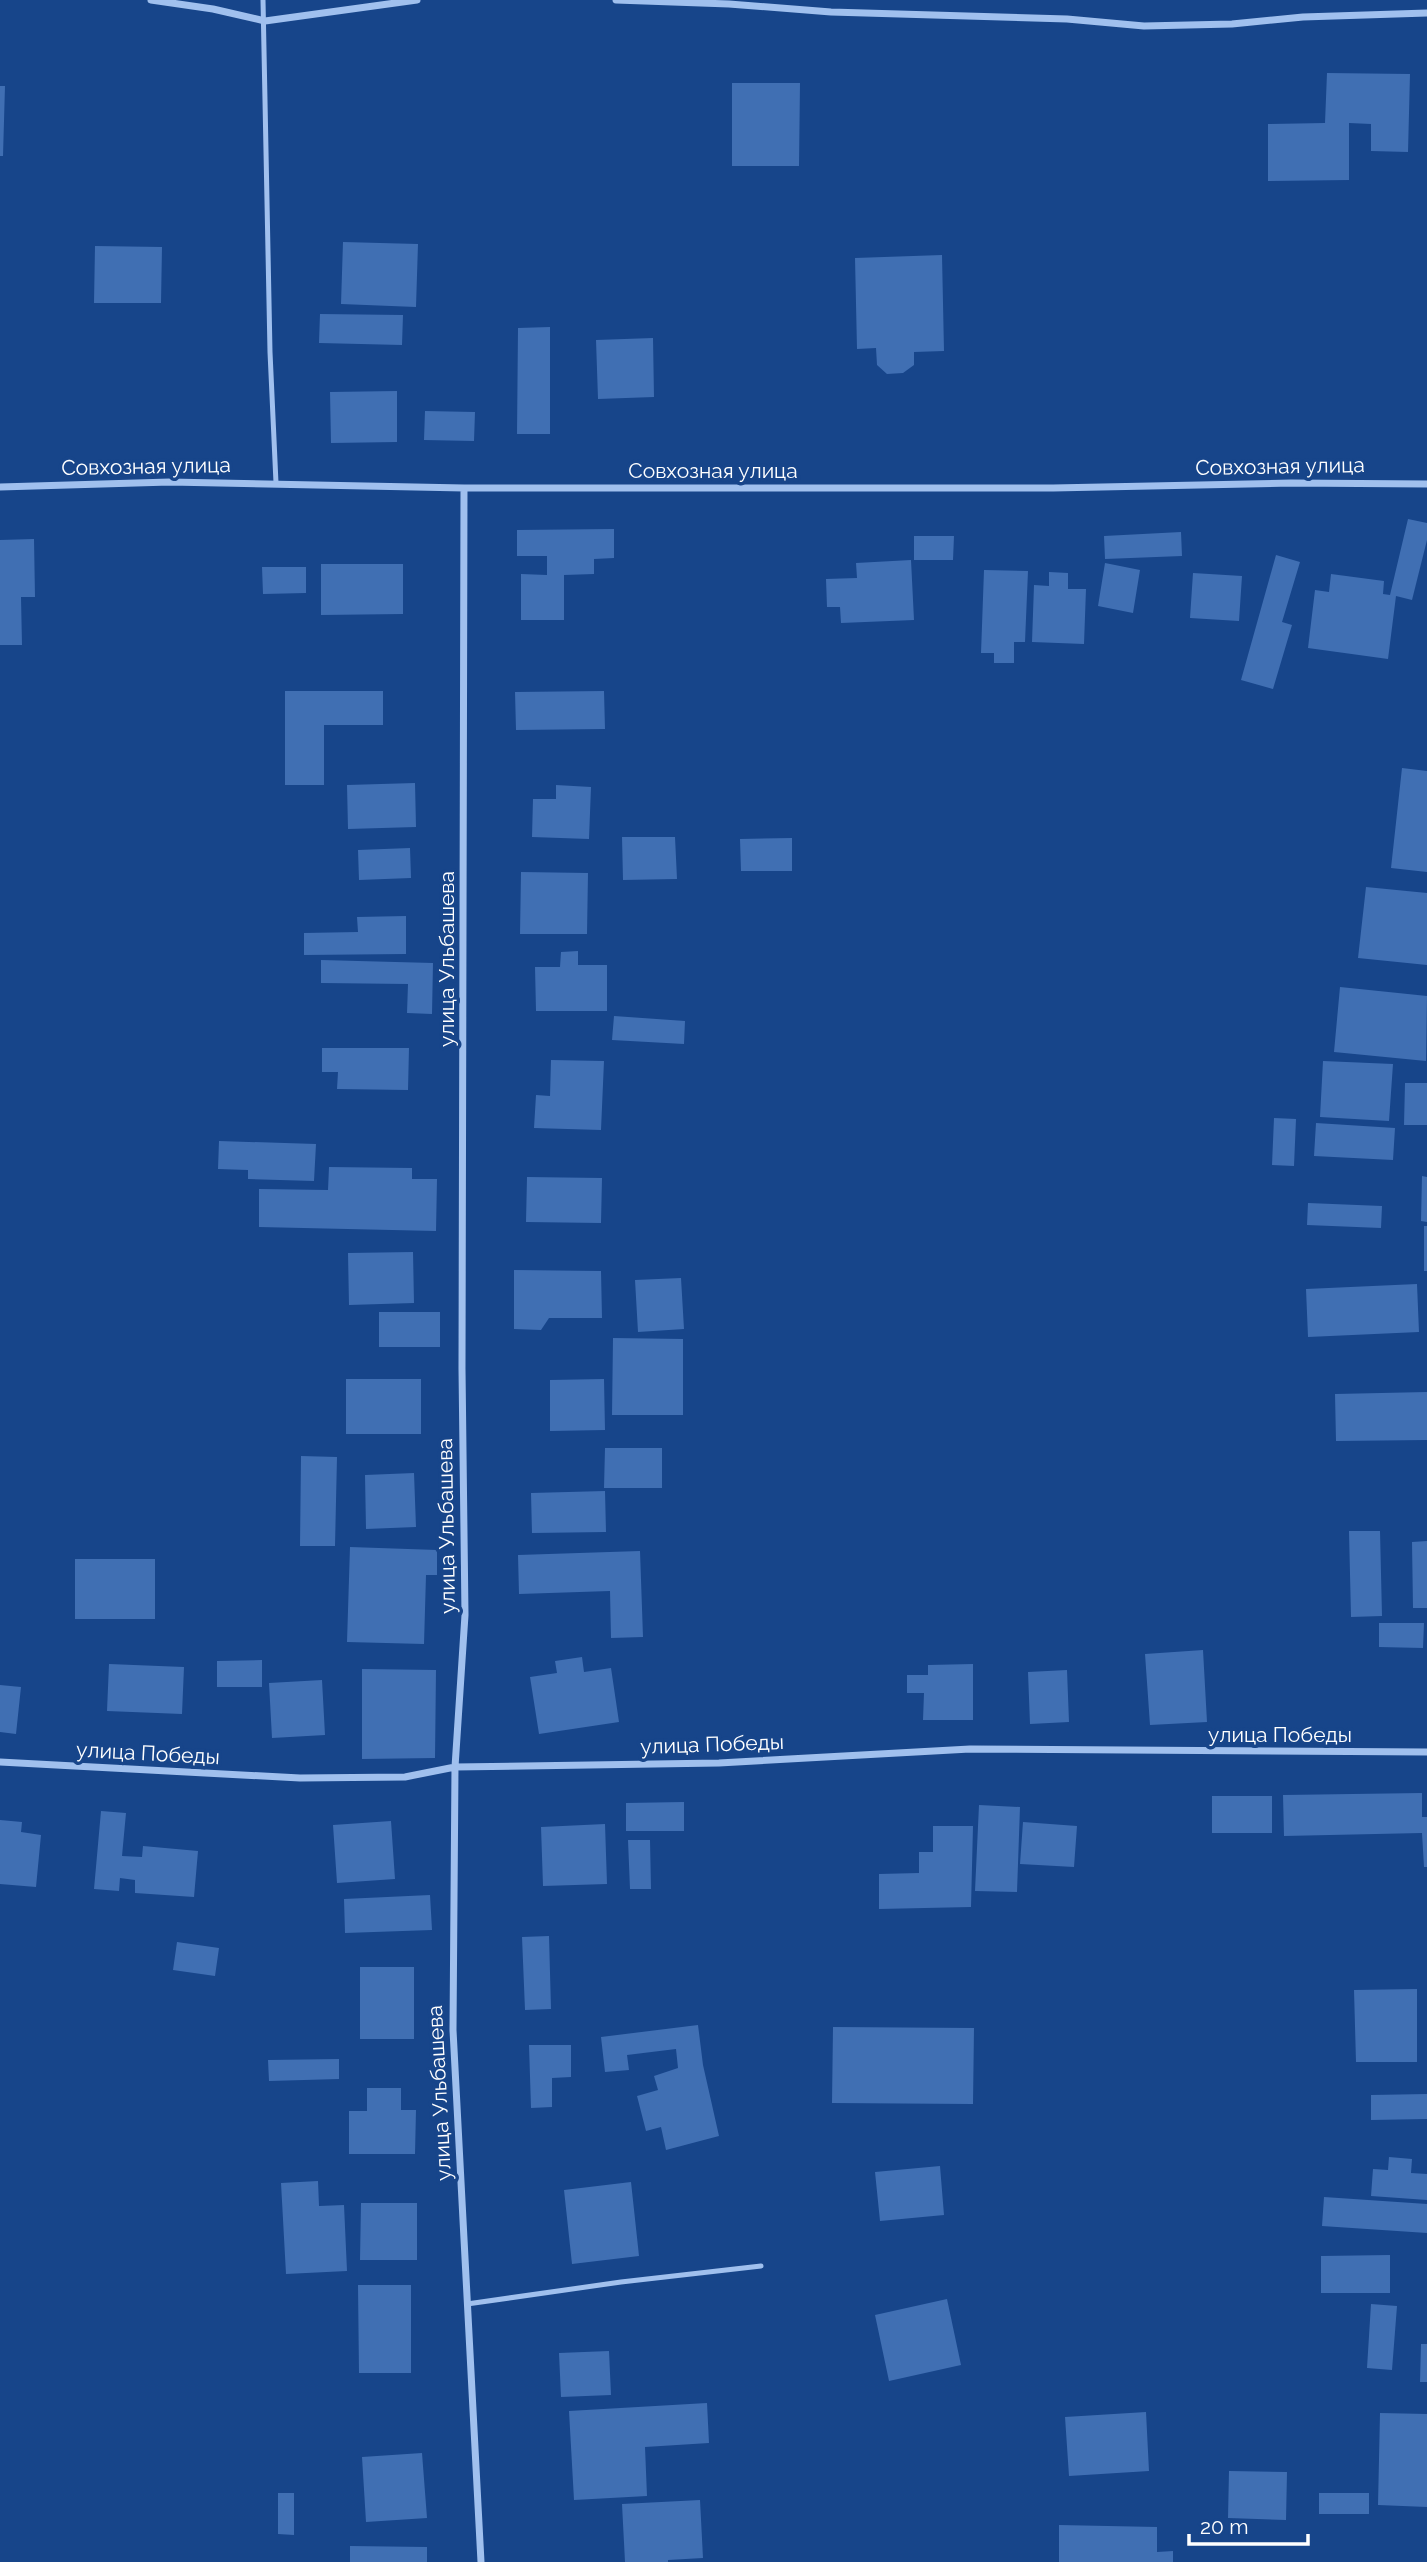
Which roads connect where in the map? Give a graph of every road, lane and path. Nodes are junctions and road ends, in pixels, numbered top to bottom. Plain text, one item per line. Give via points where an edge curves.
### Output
1 (150, 0) edge
2 (264, 0) edge
3 (417, 0) edge
4 (616, 0) edge
5 (1427, 13) edge
6 (265, 21) junction
7 (276, 482) junction
8 (1427, 484) edge
9 (0, 486) edge
10 (464, 488) junction
11 (1427, 1752) edge
12 (0, 1762) edge
13 (455, 1768) junction
14 (761, 2266) dead end
15 (467, 2304) junction
16 (481, 2562) edge

1 - 6 street
2 - 6 lane
3 - 6 street
4 - 5 street via 1144,26
6 - 7 lane
7 - 9 street, Совхозная улица
7 - 10 street, Совхозная улица
8 - 10 street, Совхозная улица
10 - 13 street, улица Ульбашева via 465,1615
11 - 13 street, улица Победы via 970,1749 719,1763
12 - 13 street, улица Победы via 300,1778 405,1777
13 - 15 street, улица Ульбашева via 453,2030
14 - 15 lane
15 - 16 street, улица Ульбашева

